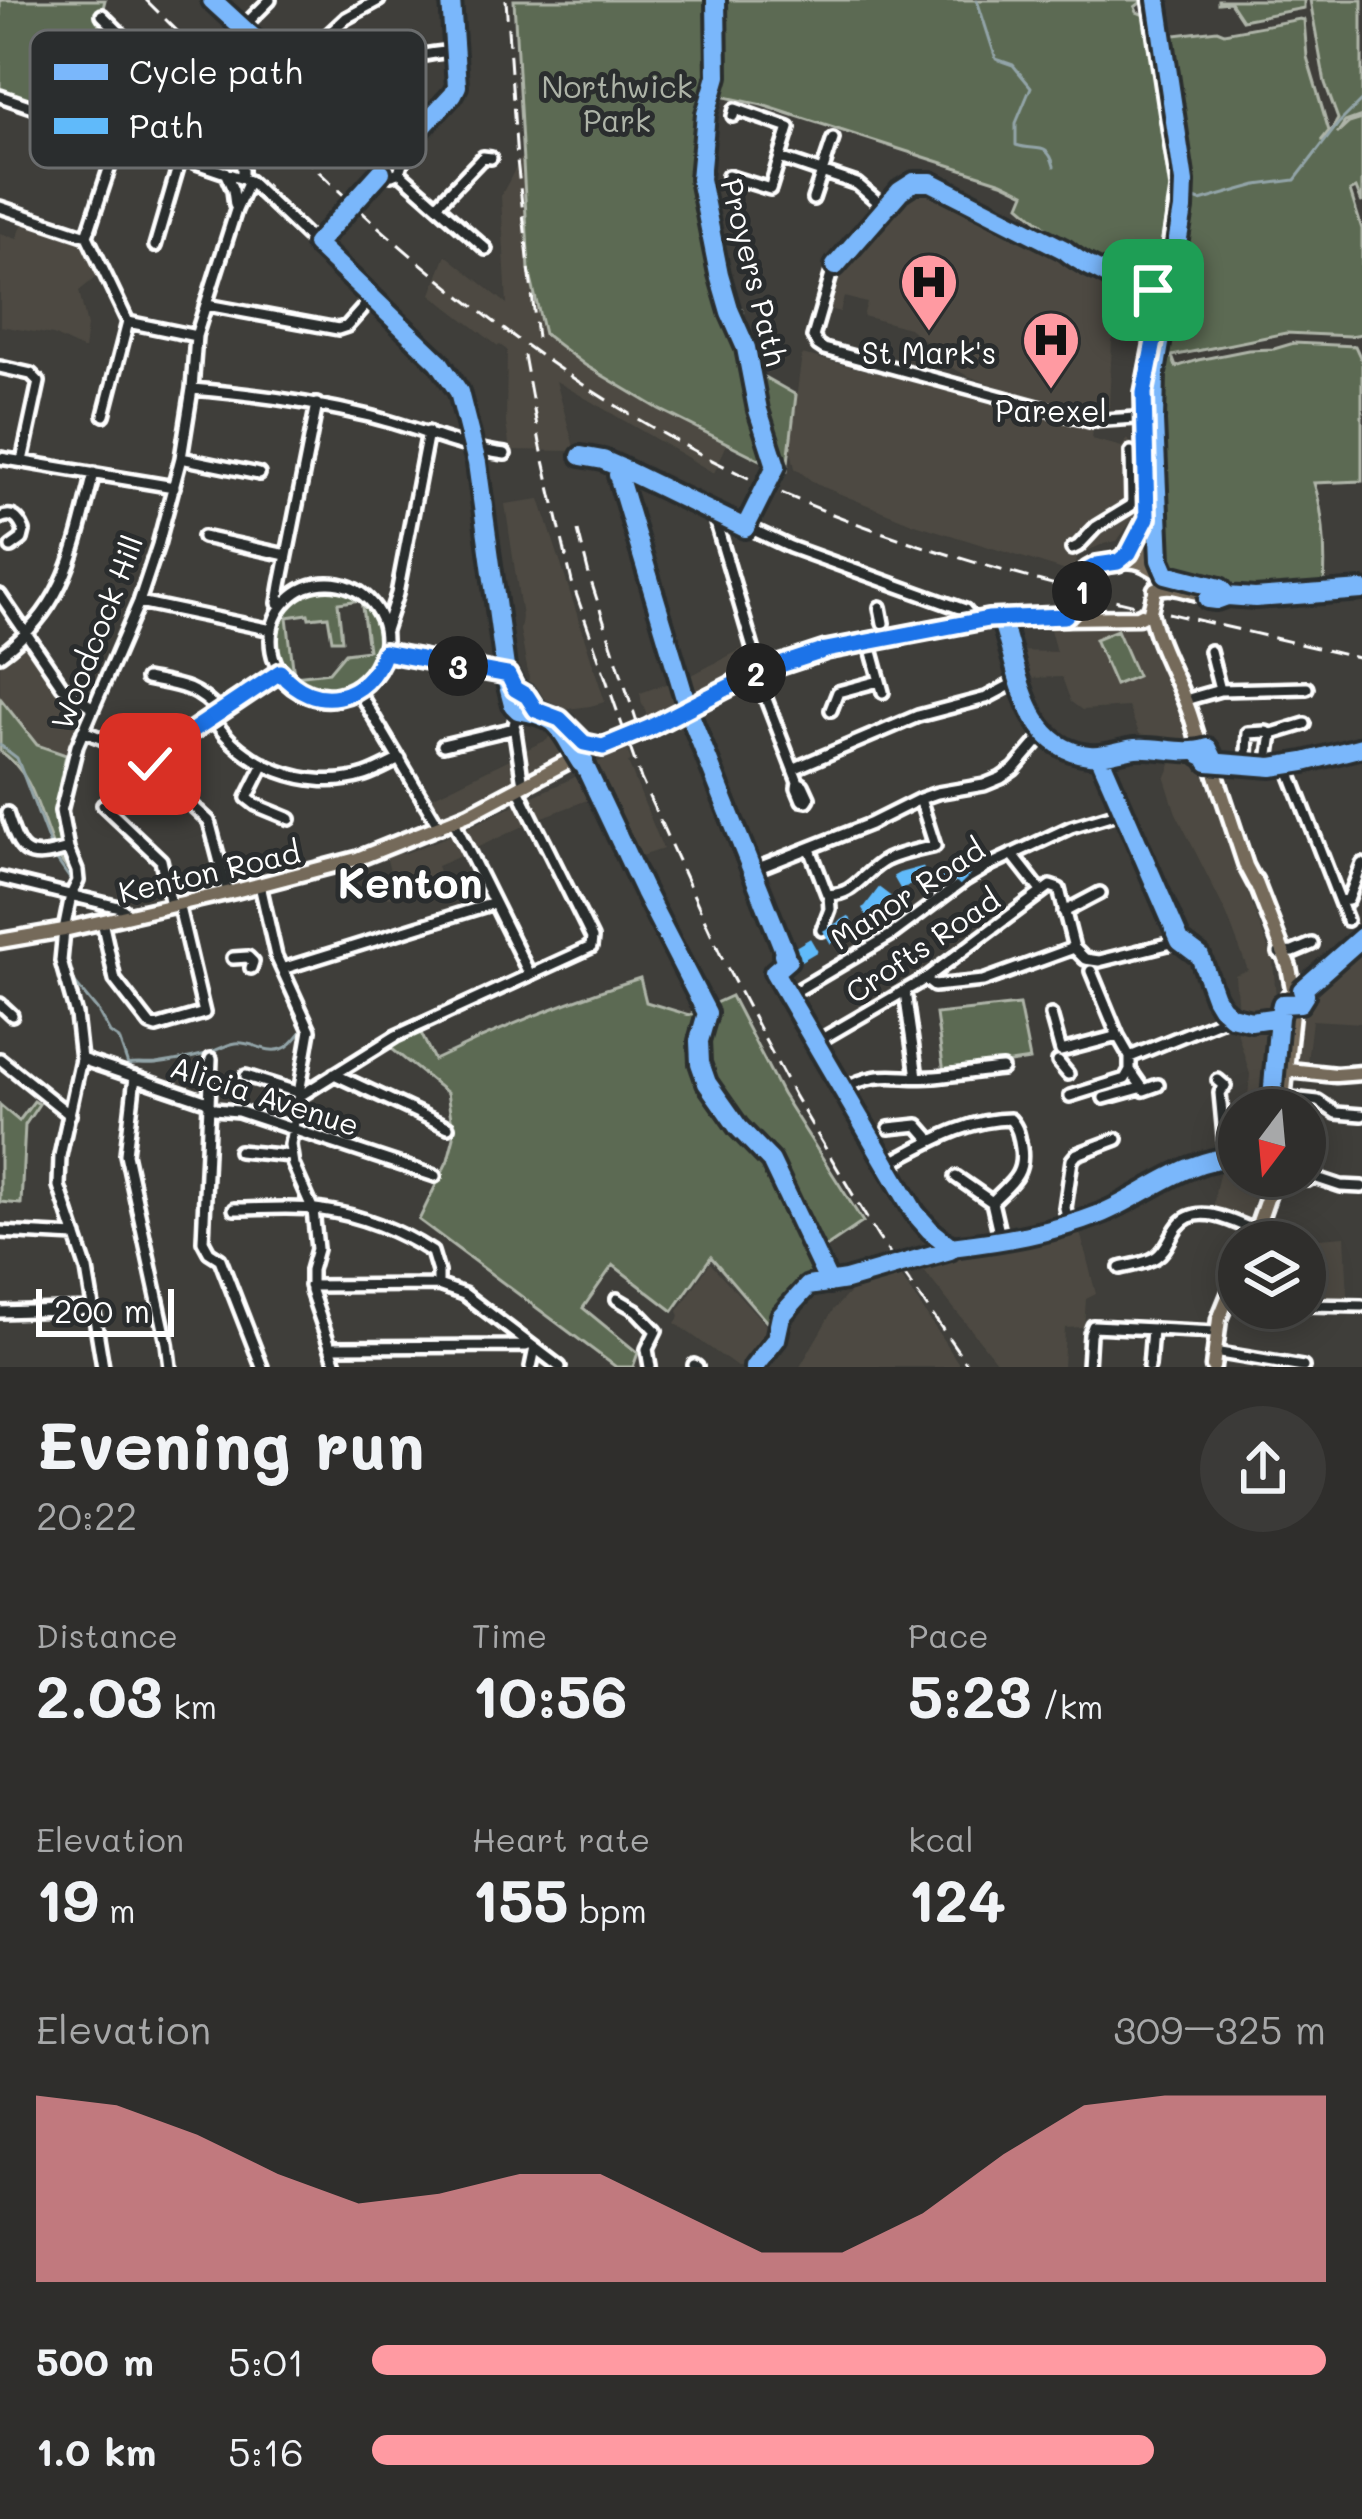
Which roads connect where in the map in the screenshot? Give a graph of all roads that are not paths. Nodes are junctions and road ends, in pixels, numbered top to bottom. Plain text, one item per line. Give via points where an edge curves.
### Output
1 (212, 0) edge
2 (270, 0) edge
3 (380, 0) edge
4 (451, 0) edge
5 (1152, 0) edge
6 (102, 15) dead end
7 (242, 28) joint
8 (117, 30) edge
9 (333, 30) edge
10 (454, 52) junction
11 (426, 55) edge
12 (3, 97) edge
13 (0, 113) edge
14 (733, 116) dead end
15 (426, 123) edge
16 (833, 139) dead end
17 (491, 158) dead end
18 (780, 158) junction
19 (109, 168) edge
20 (178, 168) edge
21 (213, 168) edge
22 (243, 168) edge
23 (379, 168) edge
24 (401, 168) edge
25 (225, 172) junction
26 (381, 172) junction
27 (399, 172) junction
28 (822, 172) junction
29 (728, 176) dead end
30 (245, 180) junction
31 (359, 196) dead end
32 (813, 199) dead end
33 (437, 205) junction
34 (0, 207) edge
35 (885, 208) junction
36 (236, 210) junction
37 (346, 210) dead end
38 (87, 236) junction
39 (316, 244) junction
40 (155, 246) dead end
41 (486, 249) dead end
42 (372, 298) junction
43 (1162, 298) junction
44 (207, 305) junction
45 (128, 322) junction
46 (196, 336) junction
47 (0, 368) edge
48 (192, 389) junction
49 (316, 404) junction
50 (104, 416) dead end
51 (1147, 417) junction
52 (428, 433) junction
53 (474, 449) junction
54 (1131, 452) dead end
55 (505, 454) dead end
56 (578, 456) dead end
57 (0, 458) edge
58 (181, 458) junction
59 (22, 461) junction
60 (619, 466) junction
61 (94, 473) junction
62 (259, 474) dead end
63 (174, 487) junction
64 (718, 515) junction
65 (0, 518) edge
66 (203, 537) dead end
67 (11, 547) dead end
68 (1072, 549) dead end
69 (286, 555) junction
70 (1118, 562) junction
71 (1149, 568) junction
72 (1362, 590) edge
73 (1155, 592) junction
74 (0, 595) edge
75 (1226, 596) junction
76 (1081, 600) junction
77 (139, 602) junction
78 (282, 606) junction
79 (880, 607) dead end
80 (1144, 614) junction
81 (1065, 616) junction
82 (1097, 617) junction
83 (1002, 618) junction
84 (974, 621) junction
85 (883, 623) dead end
86 (272, 629) junction
87 (385, 630) junction
88 (28, 635) junction
89 (869, 641) junction
90 (1210, 651) dead end
91 (384, 652) junction
92 (0, 655) edge
93 (280, 672) junction
94 (758, 672) junction
95 (505, 675) junction
96 (146, 679) dead end
97 (1020, 680) junction
98 (1307, 688) dead end
99 (358, 689) junction
100 (1220, 690) junction
101 (1185, 700) junction
102 (521, 703) junction
103 (93, 708) junction
104 (688, 708) junction
105 (831, 710) dead end
106 (215, 715) junction
107 (1305, 724) dead end
108 (515, 728) junction
109 (83, 731) junction
110 (1043, 734) junction
111 (1272, 734) junction
112 (573, 735) junction
113 (1199, 741) junction
114 (442, 745) dead end
115 (604, 746) junction
116 (1362, 748) edge
117 (1247, 754) dead end
118 (1099, 755) junction
119 (400, 759) junction
120 (581, 759) junction
121 (1208, 762) junction
122 (150, 764) junction
123 (264, 764) junction
124 (1287, 765) junction
125 (1272, 767) junction
126 (793, 769) junction
127 (798, 782) dead end
128 (521, 789) junction
129 (920, 799) junction
130 (103, 805) dead end
131 (1124, 811) junction
132 (8, 813) dead end
133 (290, 819) dead end
134 (454, 822) junction
135 (440, 828) junction
136 (68, 849) junction
137 (810, 849) junction
138 (1012, 854) junction
139 (1362, 865) edge
140 (752, 871) junction
141 (0, 878) edge
142 (260, 885) junction
143 (228, 892) junction
144 (1041, 892) junction
145 (1100, 893) dead end
146 (71, 895) junction
147 (830, 895) junction
148 (1340, 901) junction
149 (494, 903) junction
150 (175, 904) junction
151 (1064, 912) junction
152 (130, 915) junction
153 (1347, 920) dead end
154 (102, 921) junction
155 (64, 930) junction
156 (822, 930) dead end
157 (1362, 937) edge
158 (1180, 940) junction
159 (0, 941) edge
160 (1312, 944) dead end
161 (1074, 948) junction
162 (1280, 948) junction
163 (785, 952) dead end
164 (276, 956) junction
165 (233, 958) dead end
166 (282, 969) junction
167 (777, 970) dead end
168 (1091, 971) dead end
169 (530, 975) junction
170 (925, 979) junction
171 (905, 992) junction
172 (1290, 995) junction
173 (788, 996) junction
174 (0, 1004) edge
175 (701, 1004) dead end
176 (12, 1015) dead end
177 (1051, 1015) dead end
178 (1231, 1016) junction
179 (1288, 1018) junction
180 (1118, 1036) junction
181 (814, 1043) junction
182 (1130, 1057) junction
183 (0, 1058) edge
184 (1057, 1058) junction
185 (81, 1059) junction
186 (211, 1059) dead end
187 (1284, 1066) junction
188 (1002, 1069) dead end
189 (1130, 1070) junction
190 (1362, 1073) edge
191 (334, 1074) junction
192 (1068, 1074) dead end
193 (246, 1076) dead end
194 (135, 1077) junction
195 (916, 1077) junction
196 (1158, 1085) dead end
197 (1137, 1089) junction
198 (1282, 1089) edge
199 (842, 1090) junction
200 (300, 1093) junction
201 (1070, 1096) dead end
202 (1104, 1098) dead end
203 (208, 1104) junction
204 (1326, 1106) edge
205 (70, 1115) junction
206 (1362, 1115) edge
207 (448, 1126) dead end
208 (889, 1127) dead end
209 (292, 1128) junction
210 (1117, 1139) dead end
211 (932, 1141) junction
212 (239, 1151) dead end
213 (880, 1154) junction
214 (291, 1156) junction
215 (897, 1159) junction
216 (1218, 1159) edge
217 (435, 1176) dead end
218 (893, 1177) junction
219 (956, 1177) dead end
220 (1326, 1182) edge
221 (1362, 1187) edge
222 (992, 1202) junction
223 (234, 1209) dead end
224 (313, 1210) junction
225 (1223, 1221) edge
226 (1069, 1224) junction
227 (0, 1232) edge
228 (76, 1236) junction
229 (1000, 1241) junction
230 (1120, 1268) dead end
231 (872, 1272) dead end
232 (310, 1286) junction
233 (438, 1286) junction
234 (617, 1299) dead end
235 (1326, 1305) edge
236 (1362, 1306) edge
237 (94, 1309) junction
238 (0, 1312) edge
239 (1218, 1328) edge
240 (1152, 1329) junction
241 (1216, 1333) junction
242 (532, 1346) junction
243 (331, 1347) junction
244 (1214, 1352) junction
245 (103, 1367) edge
246 (170, 1367) edge
247 (262, 1367) edge
248 (338, 1367) edge
249 (531, 1367) edge
250 (560, 1367) edge
251 (650, 1367) edge
252 (754, 1367) edge
253 (1088, 1367) edge
254 (1149, 1367) edge
255 (1213, 1367) edge
256 (1304, 1367) edge

1 - 7 street
2 - 7 street
3 - 9 street
4 - 10 street
5 - 43 main road via 1179,189
6 - 8 street
10 - 11 street
10 - 15 street via 457,86
12 - 13 street
14 - 18 street via 735,109 788,126
16 - 28 street
17 - 33 street via 483,157
18 - 28 street
18 - 29 street via 770,189
19 - 38 street
20 - 40 street
21 - 25 street
22 - 30 street
23 - 26 street
24 - 27 street
25 - 30 street
25 - 36 street
26 - 27 street
26 - 31 street
27 - 33 street
28 - 32 street
28 - 35 street via 857,184
30 - 36 street, Woodcock Hill
30 - 39 street
33 - 41 street
34 - 38 street
35 - 43 street via 907,186 935,183 1065,250 1135,298
35 - 51 street via 827,281 813,337 818,345 1093,422
36 - 44 street, Woodcock Hill
37 - 39 street
38 - 45 street
39 - 42 street
42 - 44 street via 347,326 333,329
42 - 53 street via 439,362 459,392
43 - 51 main road
44 - 46 street, Woodcock Hill
45 - 46 street
45 - 50 street
46 - 48 street, Woodcock Hill
47 - 59 street via 39,382
48 - 49 street
48 - 58 street, Woodcock Hill
49 - 52 street
49 - 69 street
51 - 70 main road via 1147,518
51 - 71 main road via 1154,498 1142,546
52 - 53 street
52 - 87 street
53 - 55 street
53 - 95 street
54 - 68 street via 1133,503
56 - 60 street
57 - 59 street
58 - 62 street
58 - 63 street, Woodcock Hill
59 - 61 street
60 - 64 street
60 - 104 street
61 - 63 street
61 - 88 street via 67,571
63 - 77 street, Woodcock Hill
64 - 84 street via 965,610
64 - 94 street
65 - 67 street via 16,517 24,531
66 - 69 street
69 - 78 street
70 - 71 main road
70 - 76 main road, bridge via 1086,573
71 - 73 main road
71 - 75 main road
72 - 75 main road
73 - 75 main road via 1169,586
73 - 80 main road, bridge
74 - 88 street
76 - 81 main road
76 - 82 main road
77 - 86 street
77 - 103 street, Woodcock Hill
78 - 86 street
78 - 87 street via 304,588 346,585 372,602
79 - 85 street
80 - 82 main road
80 - 101 main road
81 - 82 main road, Kenton Road
81 - 83 main road, Kenton Road
83 - 84 main road, Kenton Road
83 - 97 street
84 - 89 main road, Kenton Road
86 - 93 street
87 - 91 street
88 - 92 street
88 - 103 street via 62,686
89 - 94 main road, Kenton Road
89 - 105 street via 881,687 838,692
90 - 100 street
91 - 95 street
91 - 99 street
93 - 99 street via 317,697
93 - 106 street
94 - 104 main road, Kenton Road
94 - 126 street
95 - 102 street
96 - 106 street via 191,689
97 - 110 street
97 - 126 street
98 - 100 street
99 - 119 street
100 - 101 street
101 - 113 main road
102 - 108 street
102 - 112 street via 564,722
102 - 120 street via 558,724
103 - 109 street, Woodcock Hill
104 - 115 main road, Kenton Road, bridge
104 - 140 street
106 - 122 street
106 - 123 street via 226,736
107 - 111 street
108 - 114 street
108 - 128 street
109 - 122 street
109 - 136 street, Woodcock Hill via 61,812
110 - 118 street via 1064,749
110 - 129 street via 1001,778
111 - 117 street via 1248,733
111 - 125 street
112 - 115 street
112 - 120 street
113 - 118 street via 1187,752
113 - 121 main road
115 - 120 main road, Kenton Road
116 - 124 street
118 - 131 street
119 - 123 street via 337,780
119 - 135 street
120 - 128 main road, Kenton Road
120 - 175 street
121 - 125 street
121 - 162 main road
122 - 143 street via 209,821
123 - 133 street via 247,798
124 - 125 street
124 - 148 street
126 - 127 street
128 - 134 main road, Kenton Road
128 - 169 street via 592,943
129 - 137 street
129 - 147 street via 934,846 883,861
130 - 150 street via 160,860
131 - 138 street, Manor Road
131 - 158 street
132 - 136 street via 22,849 35,856
134 - 135 main road, Kenton Road
134 - 149 street
135 - 142 main road, Kenton Road
136 - 146 street, Woodcock Hill via 77,872
137 - 140 street
137 - 147 street
138 - 144 street
138 - 173 street, Manor Road
139 - 148 street via 1348,900
140 - 163 street
141 - 146 street
142 - 143 main road, Kenton Road
142 - 164 street
143 - 150 main road, Kenton Road
144 - 151 street, Crofts Road via 1059,889
144 - 170 street, Crofts Road
145 - 151 street
146 - 152 street
146 - 155 street, Woodcock Hill
147 - 156 street
148 - 153 street
149 - 166 street
149 - 169 street
150 - 152 main road, Kenton Road
150 - 154 street via 205,1008 156,1027 115,980
151 - 161 street
152 - 154 main road, Kenton Road
154 - 155 main road, Kenton Road
155 - 159 main road, Kenton Road
155 - 185 street, Woodcock Hill via 61,961
157 - 172 main road
158 - 161 street via 1099,961
158 - 178 street via 1200,956
160 - 162 street
161 - 170 street via 983,981 934,986
162 - 172 main road
164 - 165 street via 252,965 248,956
164 - 166 street
166 - 200 street via 310,1030
167 - 173 street
168 - 180 street
169 - 191 street
170 - 171 street, Crofts Road
171 - 181 street, Crofts Road
171 - 195 street
172 - 179 main road
173 - 181 street
174 - 176 street
177 - 184 street
178 - 179 street
178 - 182 street
179 - 187 main road
180 - 182 street
180 - 184 street
181 - 199 street
182 - 189 street
183 - 205 street
184 - 192 street
185 - 194 street, Alicia Avenue
185 - 205 street, Woodcock Hill
186 - 203 street
187 - 190 main road
187 - 198 main road
188 - 195 street
189 - 197 street
189 - 201 street via 1118,1083
191 - 200 street
191 - 207 street
193 - 200 street
194 - 203 street, Alicia Avenue
194 - 246 street via 126,1154
195 - 199 street via 880,1075
196 - 197 street
197 - 202 street
199 - 213 street
200 - 209 street
203 - 209 street, Alicia Avenue
203 - 247 street via 203,1241 220,1259
204 - 206 street
205 - 228 street, Woodcock Hill via 59,1186
208 - 211 street via 918,1125
209 - 214 street
209 - 217 street, Alicia Avenue
210 - 226 street via 1072,1160
211 - 215 street
211 - 222 street via 989,1120 1015,1123 1022,1169
212 - 214 street
213 - 215 street
213 - 218 street
214 - 224 street
215 - 218 street
216 - 226 street
218 - 229 street via 915,1213 951,1247
219 - 222 street
220 - 221 street
222 - 229 street
223 - 224 street
224 - 232 street
224 - 233 street via 412,1239 432,1252
225 - 230 street via 1186,1217 1157,1257
226 - 229 street
227 - 228 street
228 - 237 street, Woodcock Hill
231 - 252 street via 808,1286
232 - 233 street
232 - 243 street
233 - 242 street via 464,1294
234 - 251 street via 656,1331
235 - 236 street
237 - 238 street
237 - 245 street, Woodcock Hill
239 - 241 main road
240 - 241 street
240 - 253 street via 1093,1326
240 - 254 street
241 - 244 main road
242 - 243 street
242 - 249 street
242 - 250 street
243 - 248 street
244 - 255 main road
244 - 256 street

